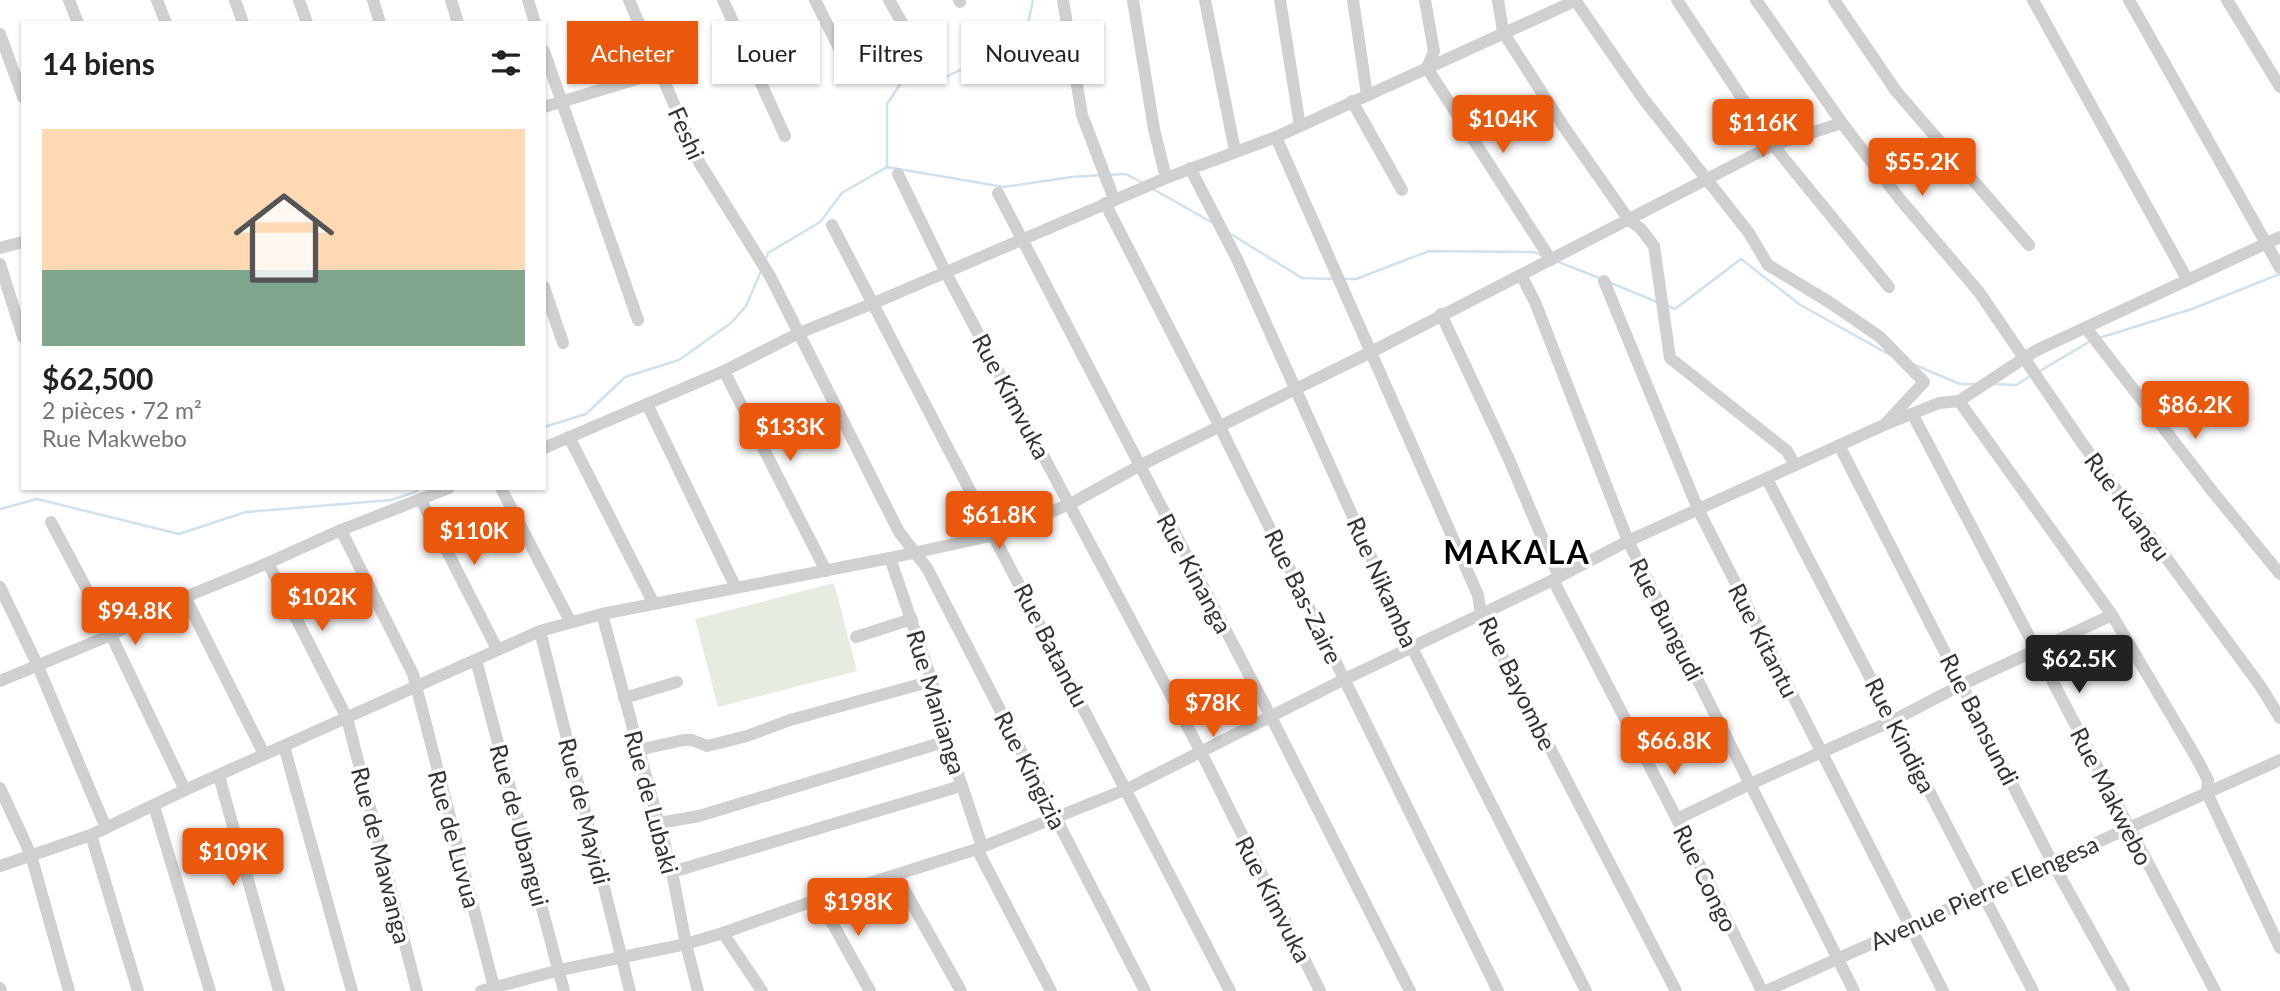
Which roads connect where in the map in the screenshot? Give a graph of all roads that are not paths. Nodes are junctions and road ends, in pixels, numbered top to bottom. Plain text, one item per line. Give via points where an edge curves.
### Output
1 (69, 0) edge
2 (157, 0) edge
3 (235, 0) edge
4 (299, 0) edge
5 (373, 0) edge
6 (451, 0) edge
7 (528, 0) edge
8 (629, 0) edge
9 (723, 0) edge
10 (815, 0) edge
11 (889, 0) edge
12 (1063, 0) edge
13 (1133, 0) edge
14 (1205, 0) edge
15 (1280, 0) edge
16 (1353, 0) edge
17 (1425, 0) edge
18 (1498, 0) edge
19 (1576, 0) edge
20 (1677, 0) edge
21 (1756, 0) edge
22 (1835, 0) edge
23 (2033, 0) edge
24 (2129, 0) edge
25 (2227, 0) edge
26 (77, 21) edge
27 (165, 21) edge
28 (242, 21) edge
29 (306, 21) edge
30 (379, 21) edge
31 (457, 21) edge
32 (535, 21) edge
33 (638, 21) edge
34 (901, 21) edge
35 (1503, 32) junction
36 (0, 34) edge
37 (834, 38) edge
38 (546, 57) edge
39 (1427, 68) junction
40 (622, 84) edge
41 (665, 84) edge
42 (2280, 87) edge
43 (21, 92) edge
44 (1367, 95) junction
45 (1352, 101) junction
46 (561, 103) junction
47 (546, 107) edge
48 (1842, 123) junction
49 (1300, 126) junction
50 (785, 136) dead end
51 (1276, 137) junction
52 (1773, 145) junction
53 (1235, 151) junction
54 (1190, 169) junction
55 (898, 174) dead end
56 (1166, 178) junction
57 (1706, 178) junction
58 (1402, 190) dead end
59 (998, 193) dead end
60 (1109, 201) junction
61 (1629, 220) junction
62 (832, 225) dead end
63 (2280, 237) edge
64 (1022, 240) junction
65 (21, 243) edge
66 (2266, 244) junction
67 (2029, 245) dead end
68 (0, 248) edge
69 (1551, 260) junction
70 (0, 264) edge
71 (2280, 268) edge
72 (946, 273) junction
73 (1521, 275) junction
74 (2187, 279) junction
75 (1604, 281) dead end
76 (1889, 287) dead end
77 (546, 293) edge
78 (874, 303) junction
79 (1441, 314) junction
80 (638, 320) dead end
81 (2086, 328) junction
82 (21, 331) edge
83 (799, 333) junction
84 (563, 343) dead end
85 (1371, 352) junction
86 (2025, 358) junction
87 (724, 371) junction
88 (1296, 389) junction
89 (1959, 401) junction
90 (647, 404) junction
91 (1913, 415) junction
92 (1219, 425) junction
93 (1884, 425) junction
94 (569, 437) junction
95 (1839, 445) junction
96 (546, 447) edge
97 (1795, 465) junction
98 (1139, 466) junction
99 (1767, 479) junction
100 (444, 490) edge
101 (502, 490) edge
102 (421, 500) junction
103 (1070, 504) junction
104 (1698, 509) junction
105 (51, 522) dead end
106 (341, 530) junction
107 (995, 535) junction
108 (1628, 541) junction
109 (914, 552) junction
110 (890, 558) junction
111 (268, 563) junction
112 (826, 571) junction
113 (2280, 574) edge
114 (1556, 578) junction
115 (734, 586) junction
116 (0, 587) edge
117 (184, 597) junction
118 (654, 604) junction
119 (601, 614) junction
120 (1481, 615) junction
121 (2112, 615) junction
122 (912, 619) junction
123 (570, 621) junction
124 (540, 631) junction
125 (111, 635) junction
126 (856, 637) dead end
127 (1412, 648) junction
128 (497, 649) junction
129 (2037, 650) junction
130 (476, 660) junction
131 (37, 664) junction
132 (1345, 679) junction
133 (0, 681) edge
134 (932, 681) junction
135 (677, 682) dead end
136 (1963, 684) junction
137 (416, 687) junction
138 (624, 698) junction
139 (1271, 717) junction
140 (346, 718) junction
141 (2280, 718) edge
142 (1894, 720) junction
143 (947, 741) junction
144 (284, 746) junction
145 (638, 750) junction
146 (1201, 752) junction
147 (1821, 753) junction
148 (264, 754) junction
149 (2280, 760) edge
150 (219, 776) junction
151 (1750, 784) junction
152 (961, 786) junction
153 (0, 788) edge
154 (1127, 789) junction
155 (185, 790) junction
156 (2207, 793) junction
157 (154, 806) junction
158 (1056, 817) junction
159 (1677, 819) junction
160 (659, 823) junction
161 (2129, 827) junction
162 (106, 828) junction
163 (91, 835) junction
164 (980, 848) junction
165 (31, 855) junction
166 (2052, 862) junction
167 (0, 866) edge
168 (672, 872) junction
169 (896, 875) junction
170 (1984, 894) junction
171 (819, 899) junction
172 (1909, 927) junction
173 (723, 933) junction
174 (685, 944) junction
175 (2280, 948) edge
176 (1838, 958) junction
177 (622, 959) junction
178 (560, 970) junction
179 (494, 989) edge
180 (69, 991) edge
181 (138, 991) edge
182 (210, 991) edge
183 (279, 991) edge
184 (352, 991) edge
185 (417, 991) edge
186 (481, 991) edge
187 (564, 991) edge
188 (630, 991) edge
189 (698, 991) edge
190 (762, 991) edge
191 (870, 991) edge
192 (961, 991) edge
193 (1051, 991) edge
194 (1145, 991) edge
195 (1230, 991) edge
196 (1320, 991) edge
197 (1410, 991) edge
198 (1499, 991) edge
199 (1586, 991) edge
200 (1676, 991) edge
201 (1764, 991) edge
202 (1854, 991) edge
203 (1943, 991) edge
204 (2033, 991) edge
205 (2124, 991) edge
206 (2215, 991) edge

1 - 26 street
2 - 27 street
3 - 28 street
4 - 29 street
5 - 30 street
6 - 31 street
7 - 32 street
8 - 33 street, Feshi
9 - 50 street
10 - 37 street
11 - 34 street
12 - 60 street, Rue Bas-Zaire via 1082,115
13 - 56 street
14 - 53 street
15 - 49 street
16 - 44 street
17 - 39 street via 1434,51
18 - 35 street
19 - 35 street
19 - 57 street via 1642,97
20 - 52 street
21 - 48 street, Rue Kuangu
22 - 67 street via 1896,91
23 - 74 street
24 - 66 street
25 - 42 street
35 - 39 street
35 - 61 street
36 - 43 street
38 - 46 street
39 - 44 street
39 - 69 street
40 - 46 street
41 - 83 street, Feshi via 699,162 770,276
44 - 45 street
45 - 49 street
45 - 58 street
46 - 47 street
46 - 80 street
48 - 52 street
48 - 86 street, Rue Kuangu via 1979,292
49 - 51 street
51 - 53 street
51 - 85 street, Rue Bayombe
52 - 57 street
52 - 76 street
53 - 54 street
54 - 56 street
54 - 88 street, Rue Nikamba
55 - 72 street, Rue Kimvuka
56 - 60 street
57 - 61 street
57 - 93 street via 1768,265 1880,337 1924,382
59 - 64 street, Rue Kinanga
60 - 64 street
60 - 92 street, Rue Bas-Zaire
61 - 69 street
61 - 97 street via 1654,246 1670,358 1787,451
62 - 78 street, Rue Batandu
63 - 66 street
64 - 72 street
64 - 98 street, Rue Kinanga
65 - 68 street
66 - 71 street
66 - 74 street
69 - 73 street
70 - 82 street
72 - 78 street
72 - 103 street, Rue Kimvuka
73 - 79 street
73 - 108 street, Rue Bungudi
74 - 81 street
75 - 104 street, Rue Kitantu
77 - 84 street
78 - 83 street
78 - 107 street, Rue Batandu
79 - 85 street
79 - 114 street, Rue Congo via 1508,457
81 - 86 street
81 - 113 street
83 - 87 street
83 - 109 street, Rue Kingizia via 899,532
85 - 88 street
85 - 120 street, Rue Bayombe via 1478,595
86 - 89 street
86 - 141 street, Rue Kuangu
87 - 90 street
87 - 112 street
88 - 92 street
88 - 127 street, Rue Nikamba
89 - 91 street via 1939,403
89 - 121 street
90 - 94 street
90 - 115 street
91 - 93 street
91 - 129 street, Rue Makwebo
92 - 98 street
92 - 132 street, Rue Bas-Zaire
93 - 95 street
94 - 96 street
94 - 118 street
95 - 97 street
95 - 136 street, Rue Bansundi
97 - 99 street
98 - 103 street
98 - 139 street, Rue Kinanga
99 - 104 street
99 - 142 street, Rue Kindiga
100 - 102 street
101 - 123 street
102 - 106 street
102 - 128 street
103 - 107 street
103 - 146 street, Rue Kimvuka
104 - 108 street
104 - 147 street, Rue Kitantu
105 - 125 street
106 - 111 street
106 - 137 street, Rue de Luvua via 409,663
107 - 109 street
107 - 154 street, Rue Batandu
108 - 114 street
108 - 151 street, Rue Bungudi
109 - 110 street
109 - 158 street, Rue Kingizia via 927,568
110 - 112 street
110 - 122 street, Rue Manianga
111 - 117 street
111 - 140 street, Rue de Mawanga
112 - 115 street
114 - 120 street
114 - 159 street, Rue Congo
115 - 118 street
116 - 131 street
117 - 125 street
117 - 148 street
118 - 119 street
119 - 123 street
119 - 138 street, Rue de Lubaki
120 - 127 street
120 - 200 street, Rue Bayombe
121 - 129 street
121 - 156 street via 2206,775
122 - 126 street
122 - 134 street, Rue Manianga
123 - 124 street
124 - 128 street
124 - 177 street, Rue de Mayidi
125 - 131 street
125 - 155 street
127 - 132 street
127 - 199 street, Rue Nikamba
128 - 130 street
129 - 136 street
129 - 161 street, Rue Makwebo
130 - 137 street
130 - 178 street, Rue de Ubangui
131 - 133 street
131 - 162 street
132 - 139 street
132 - 198 street, Rue Bas-Zaire
134 - 143 street, Rue Manianga
134 - 145 street via 707,746 684,740
135 - 138 street
136 - 142 street
136 - 166 street, Rue Bansundi
137 - 140 street
137 - 179 street, Rue de Luvua
138 - 145 street, Rue de Lubaki
139 - 146 street
139 - 197 street, Rue Kinanga
140 - 144 street
140 - 185 street, Rue de Mawanga
142 - 147 street
142 - 170 street, Rue Kindiga
143 - 152 street, Rue Manianga
143 - 160 street via 699,816
144 - 148 street
144 - 184 street
145 - 160 street, Rue de Lubaki
146 - 154 street
146 - 196 street, Rue Kimvuka
147 - 151 street
147 - 172 street, Rue Kitantu
148 - 150 street
149 - 156 street, Avenue Pierre Elengesa
150 - 155 street
150 - 183 street
151 - 159 street
151 - 176 street, Rue Bungudi
152 - 164 street, Rue Manianga
152 - 168 street
153 - 165 street
154 - 158 street
154 - 195 street, Rue Batandu
155 - 157 street
156 - 161 street, Avenue Pierre Elengesa
156 - 175 street
157 - 162 street
157 - 182 street
158 - 164 street
158 - 194 street, Rue Kingizia
159 - 201 street, Rue Congo
160 - 168 street, Rue de Lubaki
161 - 166 street, Avenue Pierre Elengesa
161 - 206 street, Rue Makwebo
162 - 163 street
163 - 165 street
163 - 181 street
164 - 169 street
164 - 193 street, Rue Manianga
165 - 167 street
165 - 180 street
166 - 170 street, Avenue Pierre Elengesa
166 - 205 street, Rue Bansundi
168 - 174 street, Rue de Lubaki
169 - 171 street
169 - 192 street
170 - 172 street, Avenue Pierre Elengesa
170 - 204 street, Rue Kindiga
171 - 173 street
171 - 191 street
172 - 176 street, Avenue Pierre Elengesa
172 - 203 street, Rue Kitantu
173 - 174 street
173 - 190 street
174 - 177 street
174 - 189 street, Rue de Lubaki
176 - 201 street, Avenue Pierre Elengesa
176 - 202 street, Rue Bungudi
177 - 178 street
177 - 188 street, Rue de Mayidi
178 - 179 street
178 - 187 street, Rue de Ubangui
179 - 186 street

